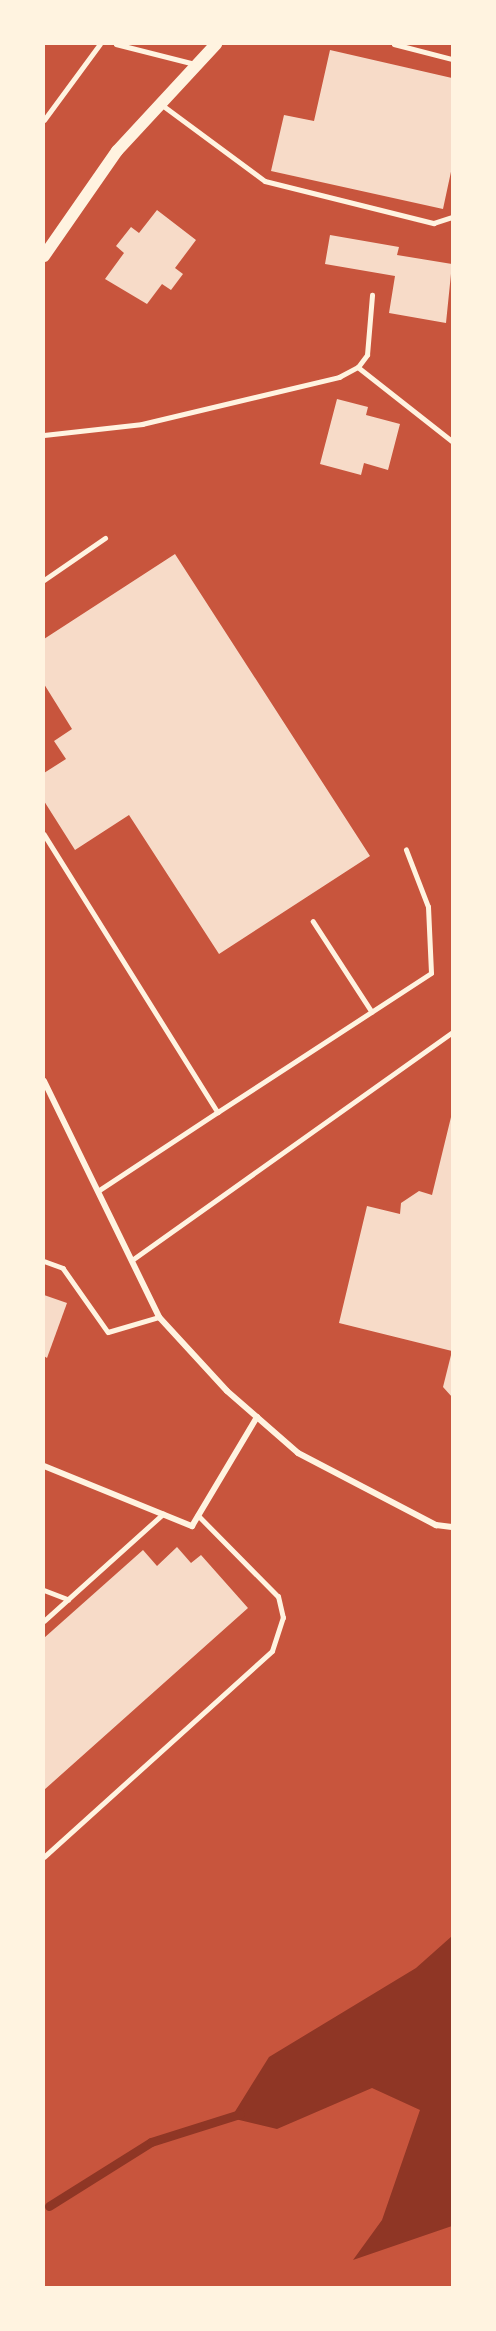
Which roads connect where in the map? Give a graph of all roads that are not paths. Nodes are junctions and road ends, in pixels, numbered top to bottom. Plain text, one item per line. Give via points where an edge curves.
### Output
1 (99, 44) edge
2 (116, 44) edge
3 (216, 44) edge
4 (394, 44) edge
5 (453, 59) edge
6 (196, 65) junction
7 (161, 104) junction
8 (44, 120) edge
9 (453, 217) edge
10 (44, 256) edge
11 (372, 295) dead end
12 (358, 367) junction
13 (44, 435) edge
14 (453, 441) edge
15 (105, 538) dead end
16 (44, 579) edge
17 (44, 834) edge
18 (406, 850) dead end
19 (313, 921) dead end
20 (372, 1011) junction
21 (453, 1033) edge
22 (44, 1081) edge
23 (218, 1112) junction
24 (98, 1191) junction
25 (132, 1260) junction
26 (44, 1261) edge
27 (159, 1317) junction
28 (257, 1417) junction
29 (44, 1466) edge
30 (163, 1514) junction
31 (198, 1516) junction
32 (453, 1527) edge
33 (44, 1590) edge
34 (68, 1599) junction
35 (44, 1621) edge
36 (44, 1857) edge

1 - 8 lane
2 - 6 lane
3 - 6 main road
4 - 5 lane
6 - 7 main road
7 - 9 lane via 265,181 434,223
7 - 10 main road via 117,151
11 - 12 lane via 367,355
12 - 13 lane via 339,377 142,424
12 - 14 lane
15 - 16 lane
17 - 23 lane
18 - 20 lane via 428,908 431,973
19 - 20 lane
20 - 23 lane
21 - 25 lane
22 - 24 street
23 - 24 lane
24 - 25 street
25 - 27 street
26 - 27 lane via 63,1268 108,1332
27 - 28 street
28 - 31 street
28 - 32 street via 298,1453 436,1525
29 - 30 street
30 - 31 street via 192,1526
30 - 34 lane
31 - 36 lane via 278,1597 283,1618 272,1651
33 - 34 lane
34 - 35 lane

